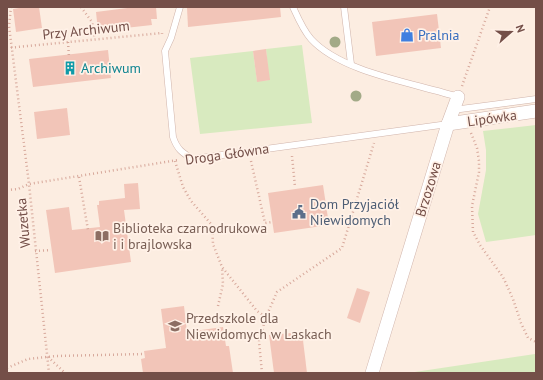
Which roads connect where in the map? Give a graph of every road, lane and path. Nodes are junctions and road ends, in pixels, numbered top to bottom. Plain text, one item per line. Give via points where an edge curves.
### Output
1 (11, 7) edge
2 (81, 7) edge
3 (180, 7) edge
4 (293, 7) edge
5 (344, 7) edge
6 (490, 7) edge
7 (162, 33) dead end
8 (95, 39) junction
9 (68, 42) junction
10 (7, 48) edge
11 (12, 48) junction
12 (69, 57) dead end
13 (351, 64) junction
14 (458, 97) junction
15 (536, 99) edge
16 (453, 110) junction
17 (536, 111) edge
18 (467, 121) junction
19 (448, 124) junction
20 (377, 133) junction
21 (290, 145) junction
22 (249, 151) junction
23 (193, 159) junction
24 (175, 161) junction
25 (79, 176) junction
26 (29, 184) junction
27 (295, 187) dead end
28 (7, 190) edge
29 (272, 222) dead end
30 (88, 230) dead end
31 (51, 250) dead end
32 (35, 251) junction
33 (222, 267) junction
34 (218, 306) dead end
35 (266, 317) junction
36 (536, 342) edge
37 (144, 354) dead end
38 (48, 357) junction
39 (7, 368) edge
40 (49, 373) edge
41 (65, 373) edge
42 (262, 373) edge
43 (372, 373) edge

1 - 11 path, Wuzetka via 9,26
2 - 8 path via 92,22
3 - 23 lane via 165,51 173,137 182,153
4 - 13 lane via 311,39 324,51
5 - 13 lane
6 - 14 path
7 - 8 path, Przy Archiwum
8 - 9 path, Przy Archiwum
9 - 11 path, Przy Archiwum
9 - 12 path
10 - 11 path, Przy Archiwum
11 - 26 path, Wuzetka
13 - 14 lane via 374,74
14 - 16 street, Brzozowa
15 - 16 lane
16 - 19 street, Brzozowa
17 - 18 street, Lipówka
18 - 19 street, Lipówka
18 - 36 path via 479,161 472,206 473,232 503,277 528,338
19 - 20 lane, Droga Główna
19 - 43 street, Brzozowa
20 - 21 lane, Droga Główna
20 - 35 path via 342,248 277,292
21 - 22 lane, Droga Główna
21 - 27 path
22 - 23 lane, Droga Główna
22 - 29 path via 265,223
23 - 24 path, Droga Główna
24 - 25 path, Droga Główna
24 - 33 path via 183,187 191,201 212,225 213,244
25 - 26 path, Droga Główna
25 - 30 path
26 - 28 path, Droga Główna
26 - 32 path, Wuzetka
31 - 32 path
32 - 38 path, Wuzetka
33 - 34 path via 223,284
33 - 35 path via 257,311
35 - 42 path via 259,341
37 - 38 path
38 - 39 path via 28,358
38 - 40 path, Wuzetka
38 - 41 path

